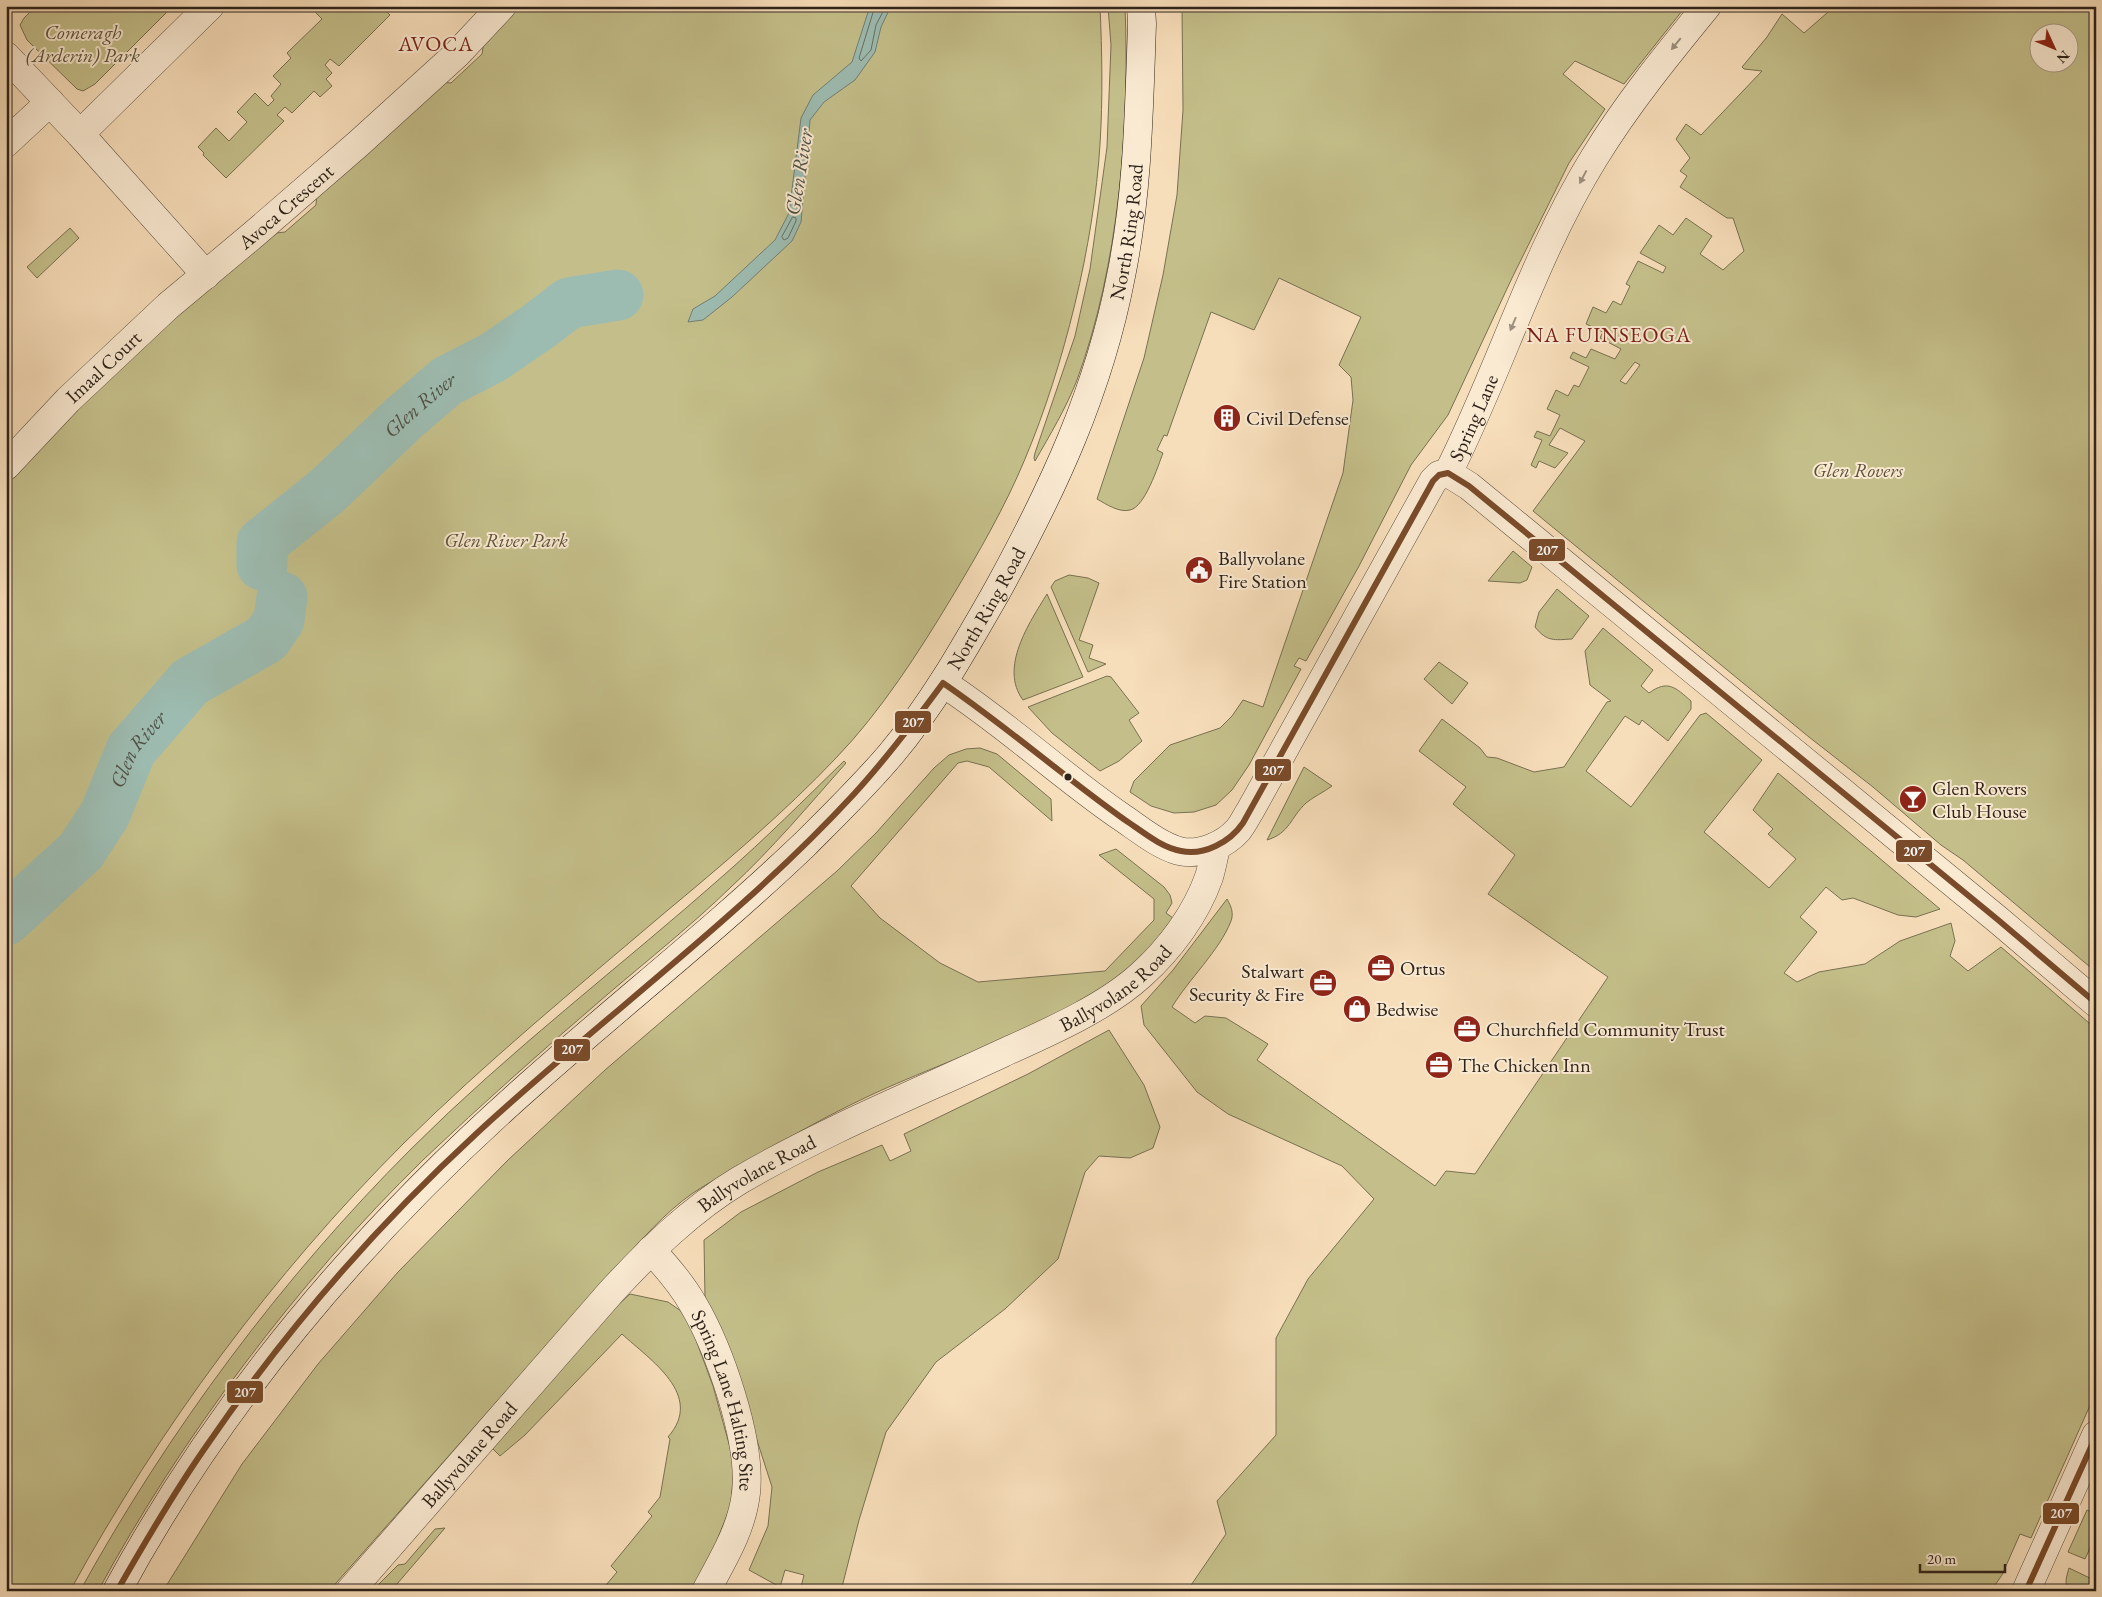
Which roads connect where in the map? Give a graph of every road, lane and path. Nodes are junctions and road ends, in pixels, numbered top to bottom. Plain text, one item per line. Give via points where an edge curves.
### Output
1 (210, 6) edge
2 (502, 6) edge
3 (1141, 6) edge
4 (1707, 6) edge
5 (6, 56) edge
6 (50, 102) junction
7 (80, 134) junction
8 (6, 143) edge
9 (206, 274) junction
10 (6, 466) edge
11 (1448, 473) junction
12 (943, 682) junction
13 (1216, 847) junction
14 (2096, 1003) edge
15 (651, 1250) junction
16 (2096, 1435) edge
17 (116, 1591) edge
18 (350, 1591) edge
19 (706, 1591) edge
20 (2026, 1591) edge

1 - 7 street
2 - 9 street, Avoca Crescent via 458,54
3 - 12 street, North Ring Road via 1138,151 1123,269 1097,374 1070,446 1036,520
4 -> 11 street, Spring Lane via 1629,106 1594,158 1524,298
5 - 6 street
6 - 7 street
6 - 8 street
7 - 9 street
9 - 10 street, Imaal Court via 68,400
11 - 13 street, Spring Lane via 1432,481 1237,831
11 - 14 street via 1469,486
12 - 13 street, Spring Lane via 1102,804 1161,842 1180,851
12 - 17 street, North Ring Road via 890,756 755,892 534,1081 395,1213 333,1282 215,1433
13 - 15 street, Ballyvolane Road via 1209,876 1195,909 1166,950 1141,976 1119,992 1049,1031 864,1116 740,1181 696,1210
15 - 18 street, Ballyvolane Road
15 - 19 street, Spring Lane Halting Site via 675,1276 694,1305 713,1347 736,1415 745,1457 746,1492 742,1516
16 - 20 street

